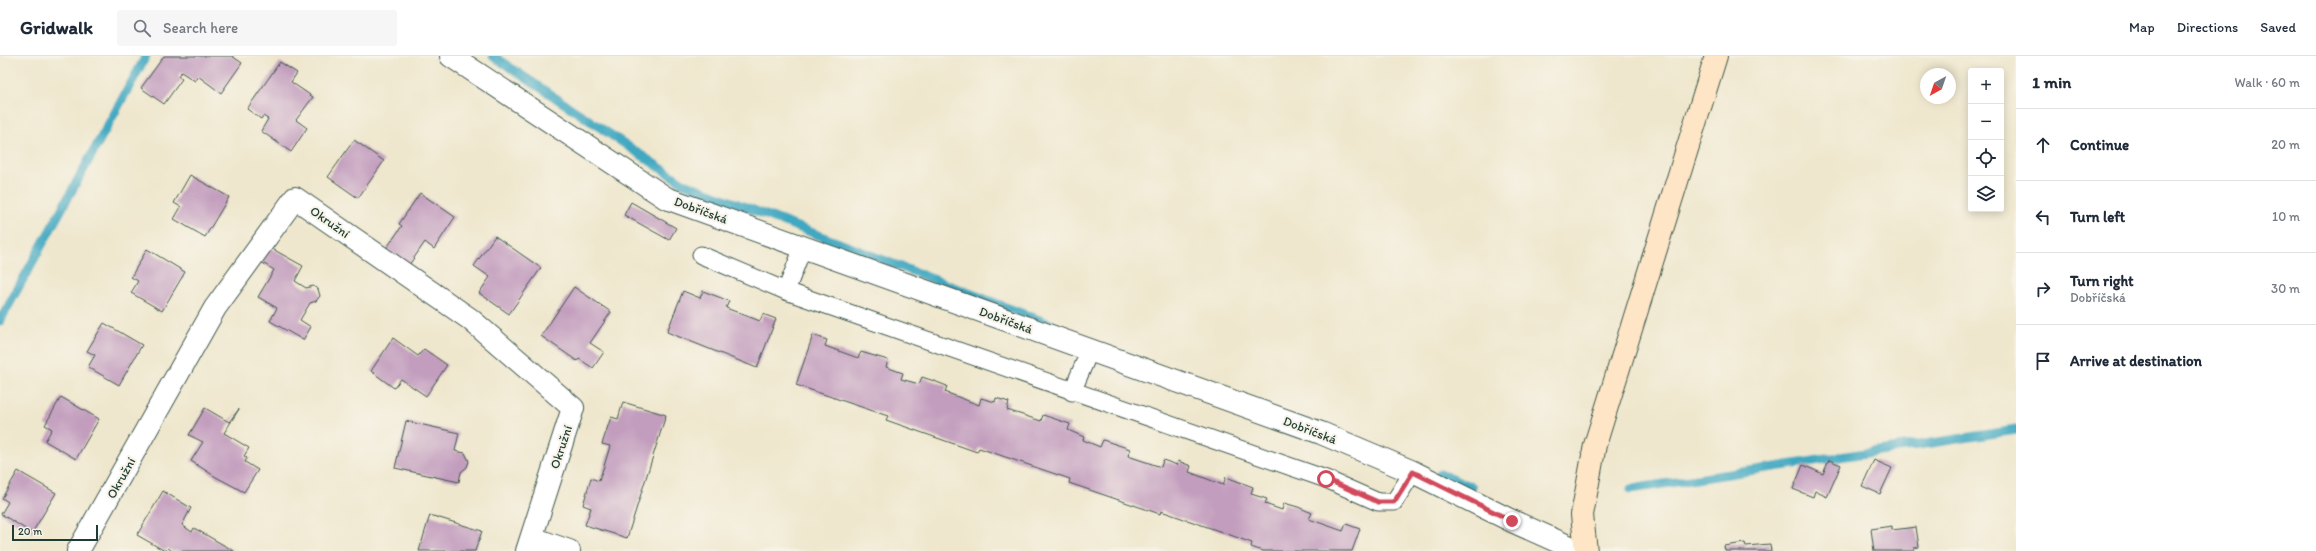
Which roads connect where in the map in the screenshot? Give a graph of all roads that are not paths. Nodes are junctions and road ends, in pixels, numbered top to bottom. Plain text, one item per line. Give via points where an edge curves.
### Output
1 (451, 56) edge
2 (1716, 56) edge
3 (803, 247) junction
4 (701, 255) dead end
5 (786, 291) junction
6 (1090, 350) junction
7 (1072, 392) junction
8 (1413, 472) junction
9 (530, 544) edge
10 (78, 551) edge
11 (569, 551) edge
12 (1579, 551) edge
13 (1586, 551) edge

1 - 3 street, Dobříčská via 666,198
2 - 13 main road via 1595,445 1582,515
3 - 5 lane
3 - 6 street, Dobříčská
4 - 5 lane
5 - 7 lane
6 - 7 lane
6 - 8 street, Dobříčská via 1321,433
7 - 8 lane via 1326,479 1378,502 1394,502
8 - 12 street, Dobříčská
9 - 10 street, Okružní via 573,408 470,319 295,198 216,308
9 - 11 street

